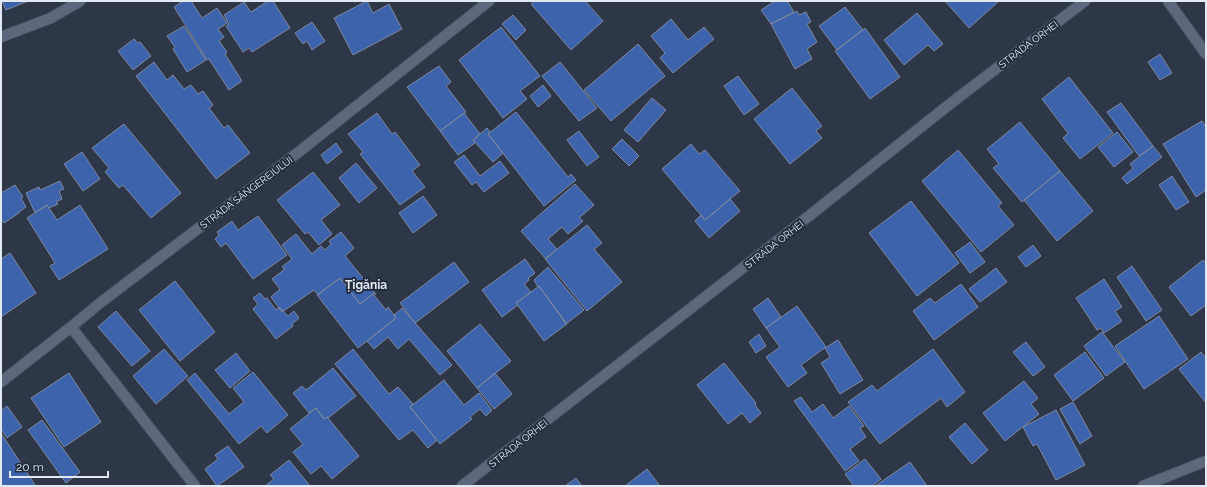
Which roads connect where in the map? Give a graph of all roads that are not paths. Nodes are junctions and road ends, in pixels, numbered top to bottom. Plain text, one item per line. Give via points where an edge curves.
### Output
1 (80, 1) edge
2 (489, 1) edge
3 (1085, 1) edge
4 (1168, 1) edge
5 (1, 37) edge
6 (1206, 54) edge
7 (71, 327) junction
8 (1, 382) edge
9 (1206, 461) edge
10 (195, 486) edge
11 (462, 486) edge
12 (1143, 486) edge

1 - 5 street via 51,18
2 - 7 street, STRADA SÂNGEREIULUI via 300,151
3 - 11 street, STRADA ORHEI
4 - 6 street
7 - 8 street, STRADA SÂNGEREIULUI
7 - 10 street
9 - 12 street

